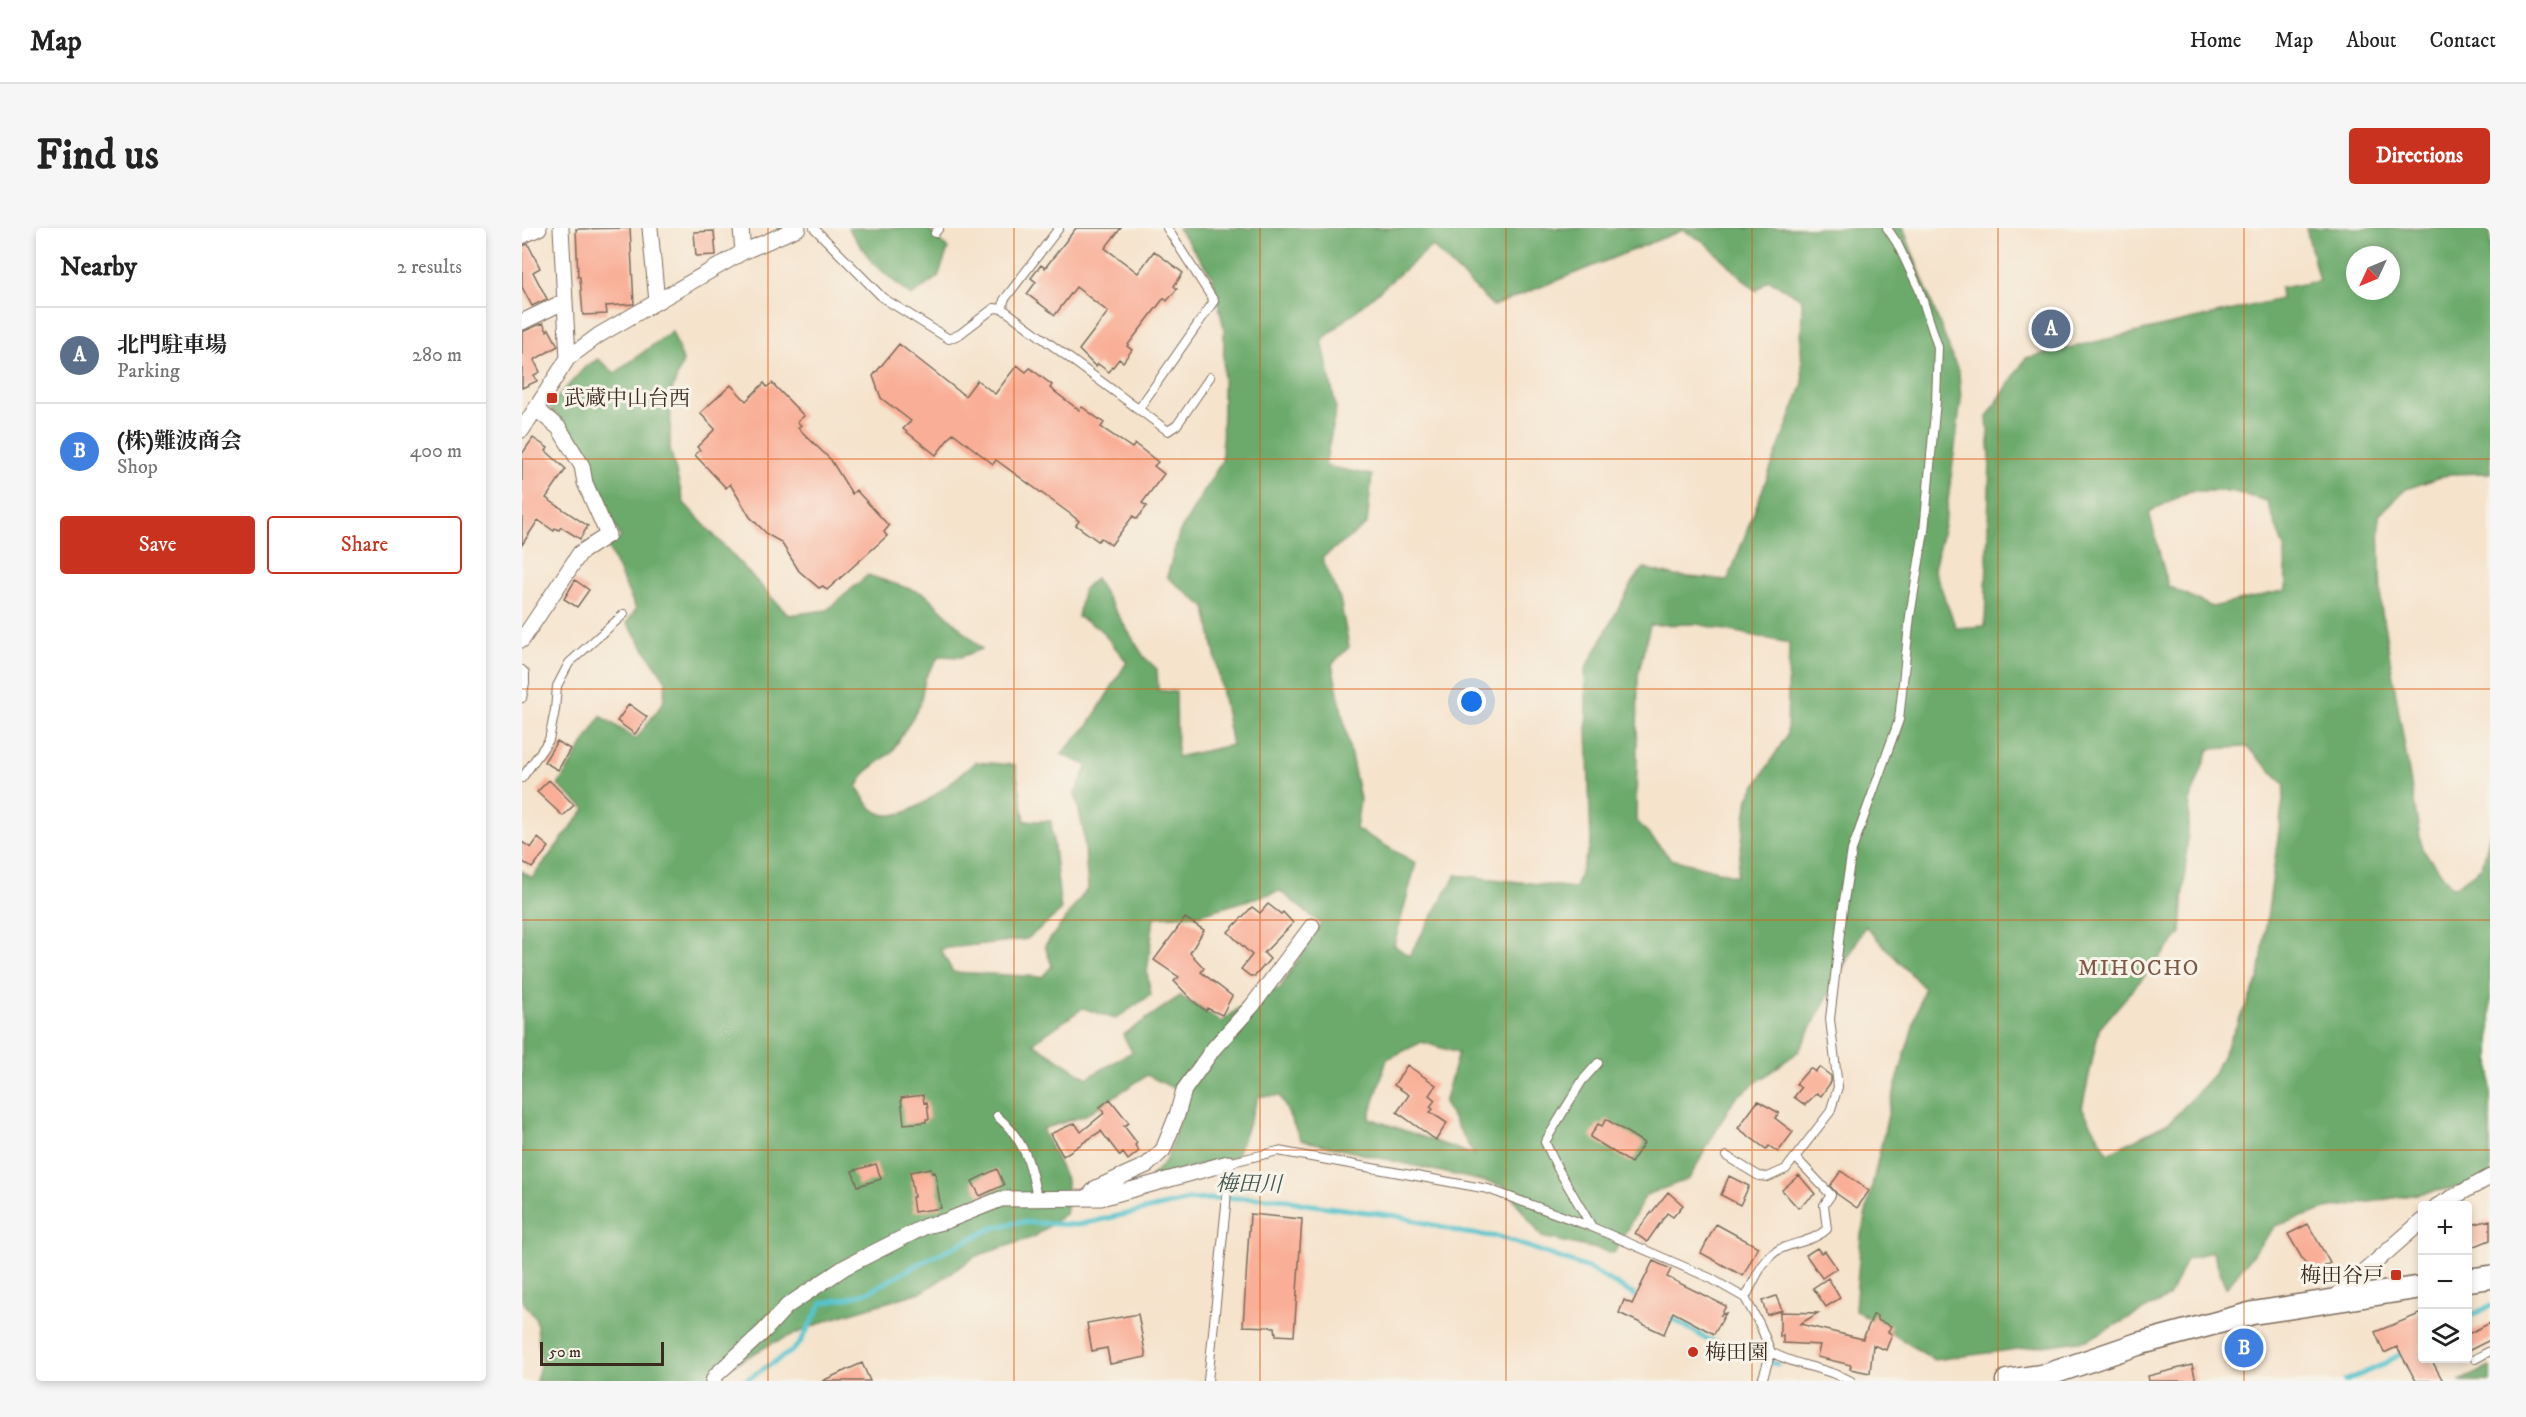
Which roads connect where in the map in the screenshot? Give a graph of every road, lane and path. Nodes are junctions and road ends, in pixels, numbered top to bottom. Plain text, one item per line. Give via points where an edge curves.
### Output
1 (539, 228) edge
2 (561, 228) edge
3 (650, 228) edge
4 (741, 228) edge
5 (798, 228) edge
6 (814, 228) edge
7 (1059, 228) edge
8 (1167, 228) edge
9 (1887, 228) edge
10 (522, 236) edge
11 (743, 252) junction
12 (565, 301) junction
13 (657, 302) junction
14 (1003, 309) junction
15 (522, 322) edge
16 (568, 358) junction
17 (1210, 377) dead end
18 (536, 409) junction
19 (1137, 410) junction
20 (522, 430) edge
21 (624, 614) dead end
22 (522, 640) edge
23 (522, 670) edge
24 (522, 698) edge
25 (522, 778) edge
26 (1312, 926) dead end
27 (1598, 1063) dead end
28 (997, 1116) dead end
29 (1726, 1156) dead end
30 (1795, 1157) junction
31 (1228, 1163) junction
32 (2490, 1177) edge
33 (1088, 1197) junction
34 (1037, 1199) junction
35 (2446, 1201) edge
36 (2418, 1225) edge
37 (1592, 1227) junction
38 (2490, 1277) edge
39 (2472, 1279) edge
40 (2418, 1288) edge
41 (1745, 1298) junction
42 (2331, 1301) junction
43 (2490, 1351) edge
44 (1771, 1353) junction
45 (2475, 1359) dead end
46 (2048, 1378) edge
47 (713, 1381) edge
48 (1208, 1381) edge
49 (1762, 1381) edge
50 (1851, 1381) edge
51 (2007, 1381) edge

1 - 10 street
2 - 12 street
3 - 13 street
4 - 11 street
5 - 11 street
6 - 14 lane via 883,298 949,339 994,308
7 - 14 lane via 1004,300
8 - 19 lane via 1214,301
9 - 30 lane via 1919,289 1938,347 1931,462 1899,720 1850,861 1830,1019 1838,1087 1830,1112
11 - 13 street
12 - 15 street
12 - 16 street
13 - 16 street
14 - 19 lane
16 - 18 street
17 - 19 lane via 1177,425 1168,431
18 - 20 street
18 - 22 street via 560,428 582,466 585,483 608,535 580,553
21 - 25 lane via 569,663 557,686 549,740
23 - 24 lane
26 - 33 street via 1184,1090 1163,1150 1147,1165 1096,1188
27 - 37 lane via 1582,1081 1545,1142
28 - 34 lane via 1014,1131 1031,1165
29 - 30 lane via 1759,1176 1786,1169
30 - 41 lane via 1831,1195 1824,1205 1827,1229 1820,1236 1778,1250 1766,1260
31 - 33 street via 1101,1198
31 - 37 lane via 1278,1151 1320,1157 1488,1190
31 - 48 lane
32 - 35 street
33 - 34 street
34 - 47 street via 1001,1199 926,1226 845,1267 787,1306
36 - 42 street
37 - 41 lane via 1710,1278
38 - 39 street
40 - 42 street
41 - 44 lane
42 - 46 street via 2253,1313 2138,1344
43 - 45 lane
44 - 49 lane
44 - 50 lane
46 - 51 street

